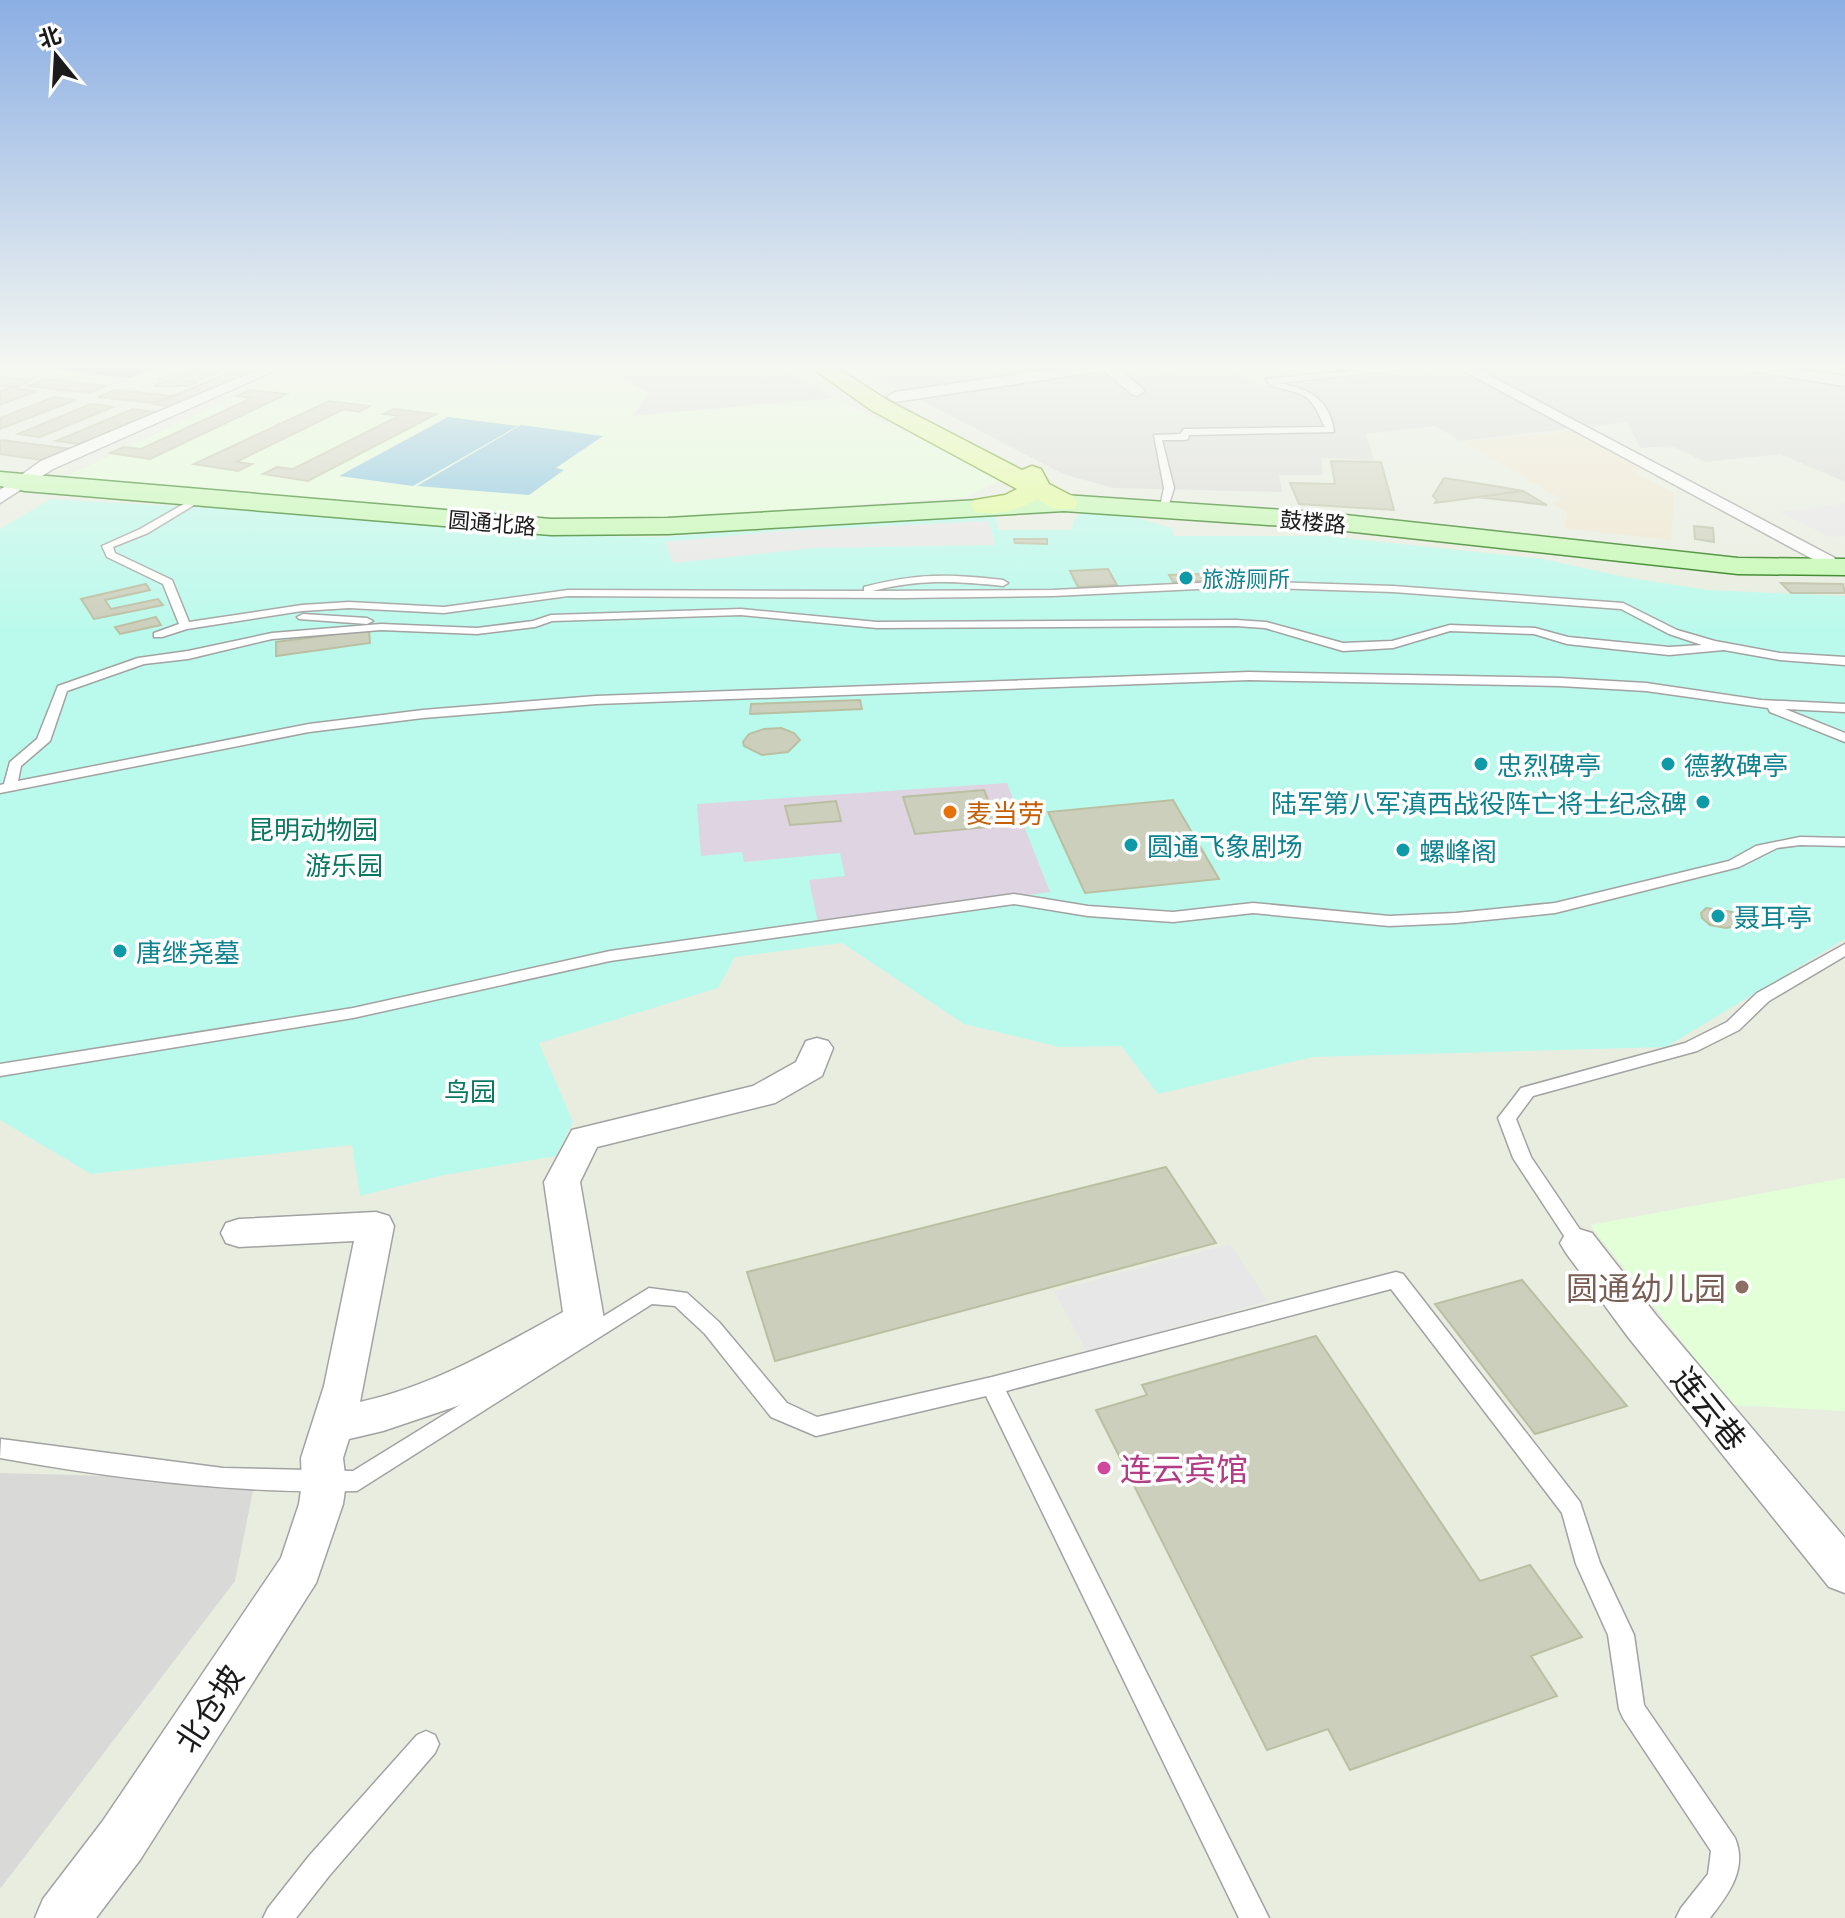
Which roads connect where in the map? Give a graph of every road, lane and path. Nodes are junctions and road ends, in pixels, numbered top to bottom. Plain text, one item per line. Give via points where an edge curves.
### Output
1 (73, 453) edge
2 (982, 453) edge
3 (1161, 453) edge
4 (1629, 453) edge
5 (12, 481) edge
6 (1055, 492) junction
7 (201, 497) junction
8 (0, 498) edge
9 (1166, 502) junction
10 (985, 506) joint
11 (1838, 561) edge
12 (1028, 584) dead end
13 (844, 595) junction
14 (232, 619) junction
15 (185, 626) junction
16 (392, 628) junction
17 (158, 635) dead end
18 (1724, 647) junction
19 (1845, 661) edge
20 (1761, 704) junction
21 (1845, 708) edge
22 (1845, 738) edge
23 (5, 788) edge
24 (1845, 842) edge
25 (1845, 949) edge
26 (817, 1048) dead end
27 (0, 1070) edge
28 (239, 1233) dead end
29 (1579, 1243) joint
30 (992, 1386) junction
31 (332, 1425) junction
32 (1, 1449) edge
33 (324, 1483) junction
34 (1845, 1572) edge
35 (426, 1744) dead end
36 (62, 1918) edge
37 (278, 1918) edge
38 (1254, 1918) edge
39 (1691, 1918) edge

1 - 5 street
2 - 6 main road, 鼓楼路
3 - 9 lane via 1169,488
4 - 11 street
5 - 7 main road, 圆通北路
5 - 8 street
6 - 9 main road, 鼓楼路
6 - 10 main road
6 - 11 main road, 鼓楼路 via 1666,560 1738,566
7 - 10 main road, 圆通北路 via 551,527 668,526
7 - 15 lane via 155,526 107,546 111,555 168,582
9 - 11 main road, 鼓楼路 via 1328,514 1660,551
12 - 13 lane via 942,577
13 - 14 lane via 606,592 444,610 324,606
13 - 18 lane via 1239,584 1393,589 1623,606 1673,632
14 - 15 lane
14 - 16 lane via 334,617
15 - 17 lane
16 - 18 lane via 477,631 551,618 741,612 877,625 1236,623 1266,625 1343,647 1393,644 1450,628 1535,631 1567,640 1669,651
16 - 23 lane via 326,630 234,643 130,664 62,689 43,741 15,765
18 - 19 lane
20 - 21 lane
20 - 22 lane
20 - 23 lane via 1646,687 1560,682 1249,676 596,700 309,728
24 - 27 lane via 1781,841 1758,847 1734,864 1555,908 1456,918 1389,921 1253,908 1173,917 1014,899 610,956 353,1013
25 - 29 lane via 1763,997 1733,1026 1691,1047 1527,1092 1507,1118 1522,1158
26 - 31 street via 810,1068 763,1095 584,1138 562,1182 584,1319 455,1390
28 - 31 street, 北仓坡 via 376,1226
29 - 34 street, 连云巷
30 - 33 lane via 816,1427 779,1410 712,1328 680,1299 649,1296 357,1481
30 - 38 lane
30 - 39 lane via 1396,1280 1572,1509 1588,1564 1621,1635 1632,1709 1725,1848 1722,1880
31 - 33 street, 北仓坡 via 322,1458
32 - 33 lane via 177,1473
33 - 36 street, 北仓坡 via 300,1568 121,1841
35 - 37 lane

